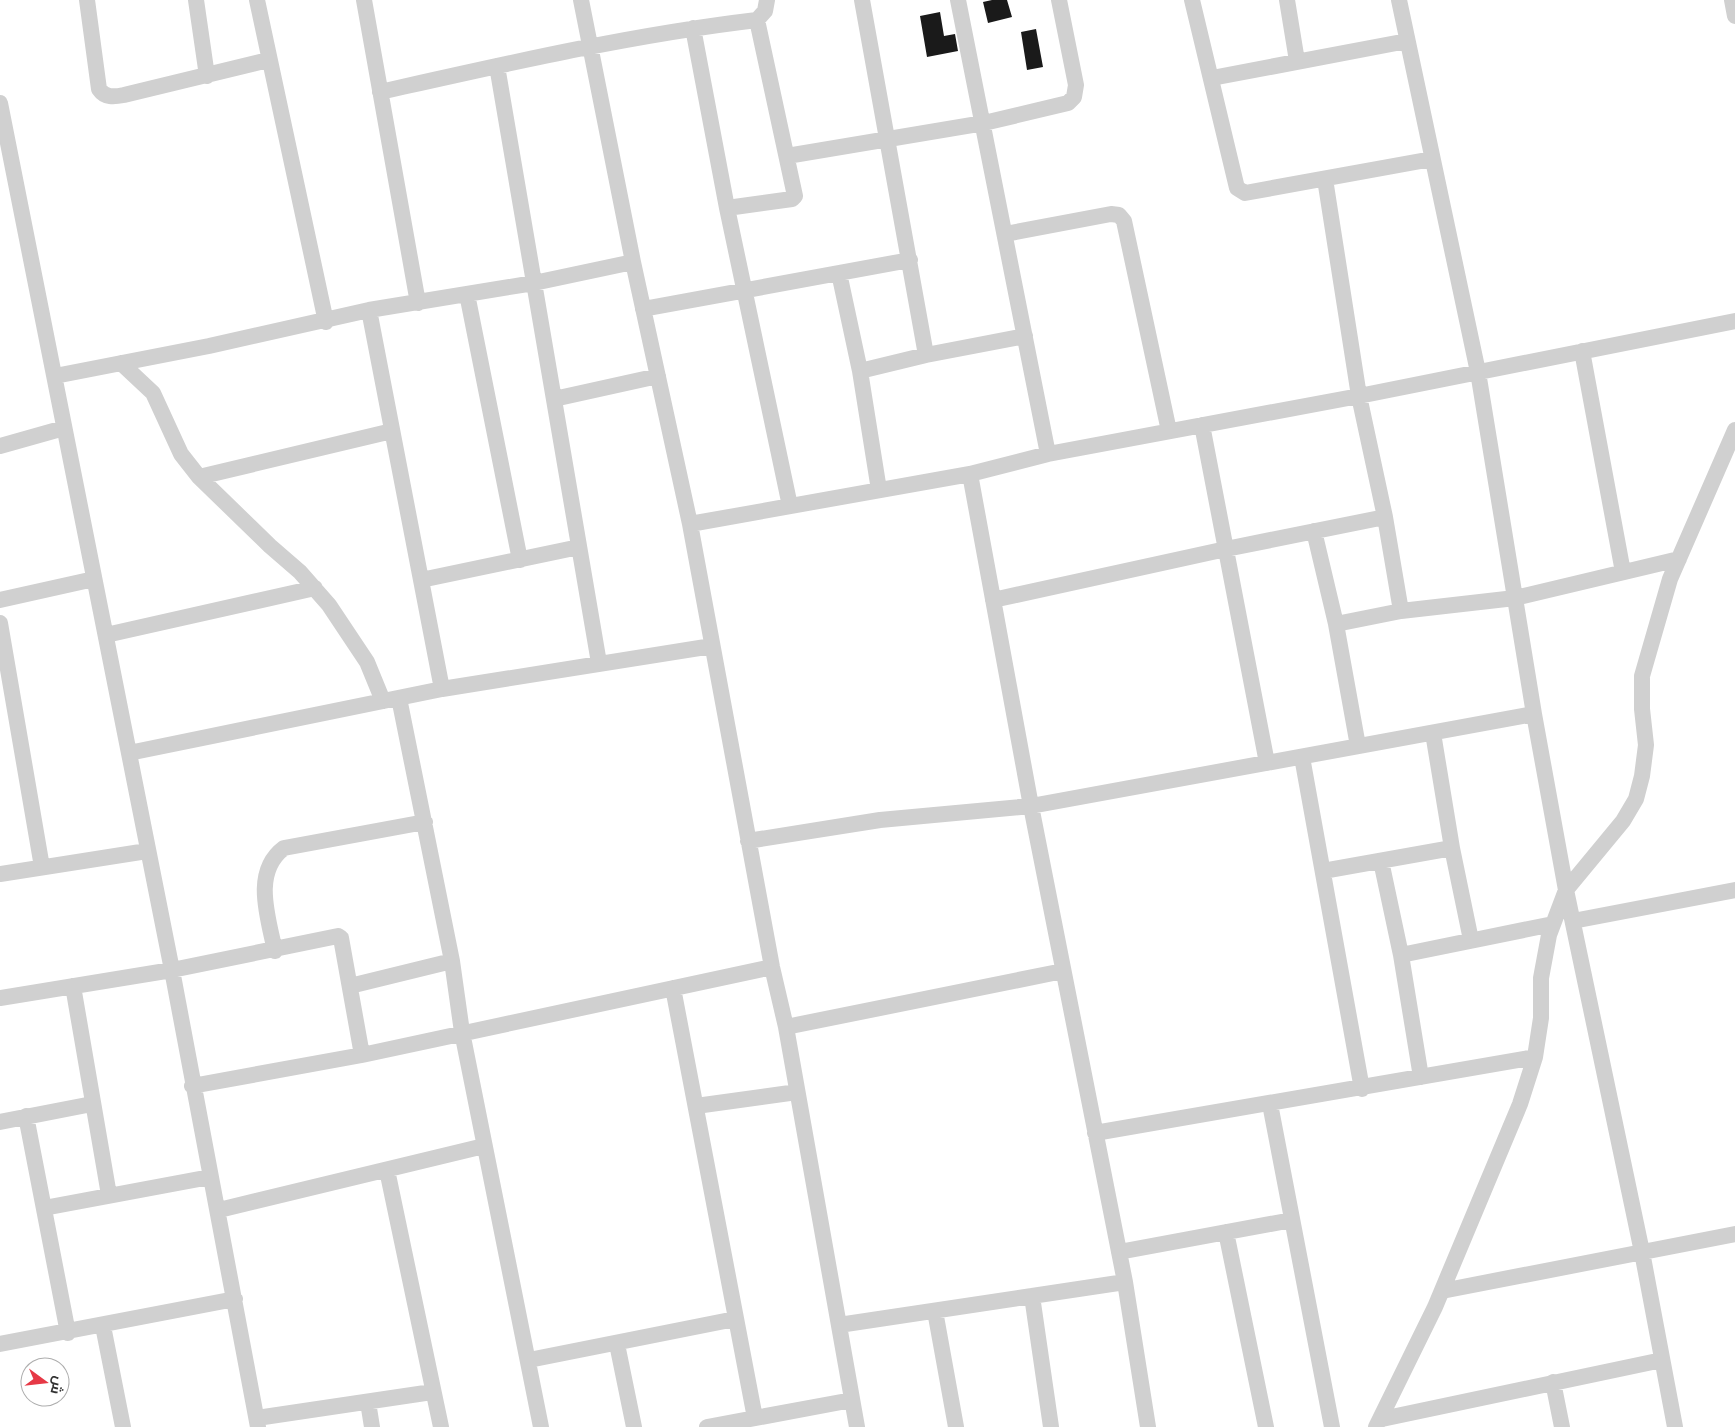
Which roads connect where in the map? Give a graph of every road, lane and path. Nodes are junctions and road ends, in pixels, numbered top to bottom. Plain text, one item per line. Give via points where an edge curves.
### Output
1 (86, 0) edge
2 (196, 0) edge
3 (257, 0) edge
4 (364, 0) edge
5 (581, 0) edge
6 (767, 0) edge
7 (862, 0) edge
8 (958, 0) edge
9 (1059, 0) edge
10 (1192, 0) edge
11 (1287, 0) edge
12 (1399, 0) edge
13 (1732, 0) edge
14 (1735, 16) edge
15 (757, 20) junction
16 (693, 28) junction
17 (1407, 41) junction
18 (590, 46) junction
19 (268, 60) junction
20 (1297, 62) junction
21 (498, 66) junction
22 (207, 76) junction
23 (1212, 78) junction
24 (380, 92) junction
25 (0, 102) edge
26 (984, 123) junction
27 (888, 139) junction
28 (787, 156) junction
29 (1432, 159) junction
30 (1325, 179) junction
31 (727, 208) junction
32 (1005, 234) junction
33 (910, 260) junction
34 (633, 262) junction
35 (839, 273) junction
36 (534, 283) junction
37 (744, 290) junction
38 (467, 294) junction
39 (418, 303) junction
40 (643, 309) junction
41 (369, 310) junction
42 (326, 322) junction
43 (1735, 322) edge
44 (1025, 336) junction
45 (1582, 351) junction
46 (926, 355) junction
47 (121, 363) junction
48 (860, 371) junction
49 (1478, 372) junction
50 (55, 376) junction
51 (658, 376) junction
52 (1358, 396) junction
53 (554, 399) junction
54 (1202, 425) junction
55 (64, 428) junction
56 (1735, 430) edge
57 (1169, 431) junction
58 (392, 432) junction
59 (0, 446) edge
60 (1048, 454) junction
61 (970, 474) junction
62 (198, 477) junction
63 (879, 490) junction
64 (790, 506) junction
65 (1385, 516) junction
66 (690, 524) junction
67 (1314, 531) junction
68 (579, 547) junction
69 (1226, 549) junction
70 (1679, 558) junction
71 (520, 560) junction
72 (1623, 572) junction
73 (94, 579) junction
74 (420, 580) junction
75 (315, 588) junction
76 (1515, 598) junction
77 (0, 600) edge
78 (993, 600) junction
79 (1401, 611) junction
80 (0, 623) edge
81 (1336, 624) junction
82 (106, 635) junction
83 (712, 646) junction
84 (599, 662) junction
85 (442, 689) junction
86 (399, 698) junction
87 (383, 701) junction
88 (1534, 714) junction
89 (1433, 733) junction
90 (1358, 746) junction
91 (129, 753) junction
92 (1302, 757) junction
93 (1268, 763) junction
94 (1031, 806) junction
95 (425, 822) junction
96 (748, 841) junction
97 (1452, 848) junction
98 (147, 851) junction
99 (1381, 861) junction
100 (42, 868) junction
101 (1323, 871) junction
102 (0, 874) edge
103 (1566, 890) junction
104 (1735, 890) edge
105 (1573, 921) junction
106 (1553, 924) junction
107 (1471, 940) junction
108 (275, 951) junction
109 (1401, 954) junction
110 (452, 961) junction
111 (772, 967) junction
112 (172, 970) junction
113 (1064, 971) junction
114 (73, 986) junction
115 (350, 986) junction
116 (674, 988) junction
117 (1, 993) edge
118 (786, 1028) junction
119 (462, 1032) junction
120 (362, 1055) junction
121 (1535, 1058) junction
122 (1422, 1077) junction
123 (192, 1086) junction
124 (1362, 1089) junction
125 (797, 1092) junction
126 (92, 1104) junction
127 (1270, 1104) junction
128 (696, 1106) junction
129 (26, 1116) junction
130 (0, 1122) edge
131 (1095, 1133) junction
132 (484, 1146) junction
133 (387, 1170) junction
134 (210, 1177) junction
135 (108, 1195) junction
136 (44, 1208) junction
137 (219, 1210) junction
138 (1292, 1220) junction
139 (1226, 1232) junction
140 (1735, 1234) edge
141 (1118, 1252) junction
142 (1642, 1252) junction
143 (1125, 1282) junction
144 (1442, 1290) junction
145 (1032, 1296) junction
146 (235, 1299) junction
147 (935, 1311) junction
148 (735, 1319) junction
149 (839, 1325) junction
150 (103, 1326) junction
151 (68, 1332) junction
152 (0, 1344) edge
153 (617, 1344) junction
154 (528, 1360) junction
155 (1662, 1360) junction
156 (1554, 1382) junction
157 (432, 1392) junction
158 (852, 1400) junction
159 (368, 1402) junction
160 (756, 1418) junction
161 (258, 1422) edge
162 (1379, 1423) edge
163 (122, 1427) edge
164 (372, 1427) edge
165 (441, 1427) edge
166 (541, 1427) edge
167 (634, 1427) edge
168 (707, 1427) edge
169 (857, 1427) edge
170 (956, 1427) edge
171 (1051, 1427) edge
172 (1148, 1427) edge
173 (1266, 1427) edge
174 (1332, 1427) edge
175 (1562, 1427) edge
176 (1675, 1427) edge

1 - 22 street via 102,93 124,95
2 - 22 street
3 - 19 street
4 - 24 street
5 - 18 street
6 - 15 street via 765,11
7 - 27 street
8 - 26 street
9 - 26 street via 1076,86 1074,97 1068,103
10 - 23 street
11 - 20 street
12 - 17 street
13 - 14 street
15 - 16 street
15 - 28 street
16 - 18 street
16 - 31 street
17 - 20 street
17 - 29 street
18 - 21 street
18 - 34 street
19 - 22 street
19 - 42 street
20 - 23 street
21 - 24 street
21 - 36 street
23 - 30 street via 1240,192
24 - 39 street
25 - 50 street
26 - 27 street
26 - 32 street
27 - 28 street
27 - 33 street
28 - 31 street via 794,189 792,200
29 - 30 street
29 - 49 street
30 - 52 street
31 - 37 street
32 - 44 street
32 - 57 street via 1111,214 1119,215 1124,221
33 - 35 street
33 - 46 street
34 - 36 street
34 - 40 street
35 - 37 street
35 - 48 street
36 - 38 street
36 - 53 street
37 - 40 street
37 - 64 street
38 - 39 street
38 - 71 street
39 - 41 street
40 - 51 street
41 - 42 street
41 - 58 street
42 - 47 street
43 - 45 street
44 - 46 street
44 - 60 street
45 - 49 street
45 - 72 street
46 - 48 street
47 - 50 street
47 - 62 street via 153,393 181,454
48 - 63 street
49 - 52 street
49 - 76 street
50 - 55 street
51 - 53 street
51 - 66 street
52 - 54 street
52 - 65 street
53 - 68 street
54 - 57 street
54 - 69 street
55 - 59 street
55 - 73 street
56 - 70 street
57 - 60 street
58 - 62 street
58 - 74 street
60 - 61 street
61 - 63 street
61 - 78 street
62 - 75 street
63 - 64 street
64 - 66 street
65 - 67 street
65 - 79 street
66 - 83 street
67 - 69 street
67 - 81 street
68 - 71 street
68 - 84 street
69 - 78 street
69 - 93 street
70 - 72 street
70 - 103 street via 1642,676 1646,745 1636,799 1623,821
71 - 74 street
72 - 76 street
73 - 77 street
73 - 82 street
74 - 85 street
75 - 82 street
75 - 87 street via 356,643
76 - 79 street
76 - 88 street
78 - 94 street
79 - 81 street
80 - 100 street
81 - 90 street
82 - 91 street
83 - 84 street
83 - 96 street
84 - 85 street
85 - 86 street
86 - 87 street
86 - 95 street
87 - 91 street
88 - 89 street
88 - 103 street
89 - 90 street
89 - 97 street
90 - 92 street
91 - 98 street
92 - 93 street
92 - 101 street
93 - 94 street
94 - 96 street via 880,820
94 - 113 street
95 - 108 street via 284,848 276,853 269,863 265,882
95 - 110 street
96 - 111 street
97 - 99 street
97 - 107 street
98 - 100 street
98 - 112 street
99 - 101 street
99 - 109 street
100 - 102 street
101 - 124 street
103 - 105 street
103 - 106 street
104 - 105 street
105 - 142 street
106 - 107 street
106 - 121 street via 1541,978 1541,1018
107 - 109 street
108 - 112 street
108 - 115 street via 338,936
109 - 122 street
110 - 115 street
110 - 119 street
111 - 116 street
111 - 118 street
112 - 114 street
112 - 123 street
113 - 118 street
113 - 131 street
114 - 117 street
114 - 126 street
115 - 120 street
116 - 119 street
116 - 128 street
118 - 125 street
119 - 120 street
119 - 132 street
120 - 123 street
121 - 122 street
121 - 144 street via 1520,1104
122 - 124 street
123 - 134 street
124 - 127 street
125 - 128 street
125 - 149 street
126 - 129 street
126 - 135 street
127 - 131 street
127 - 138 street
128 - 148 street
129 - 130 street
129 - 136 street
131 - 141 street
132 - 133 street
132 - 154 street
133 - 137 street
133 - 157 street
134 - 135 street
134 - 137 street
135 - 136 street
136 - 151 street
137 - 146 street
138 - 139 street
138 - 174 street
139 - 141 street
139 - 173 street
140 - 142 street
141 - 143 street
142 - 144 street
142 - 155 street
143 - 145 street
143 - 172 street
144 - 162 street
145 - 147 street
145 - 171 street
146 - 150 street
146 - 161 street
147 - 149 street
147 - 170 street
148 - 153 street
148 - 160 street
149 - 158 street
150 - 151 street
150 - 163 street
151 - 152 street
153 - 154 street
153 - 167 street
154 - 166 street
155 - 156 street
155 - 176 street
156 - 162 street
156 - 175 street
157 - 159 street
157 - 165 street
158 - 160 street
158 - 169 street
159 - 161 street
159 - 164 street
160 - 168 street

